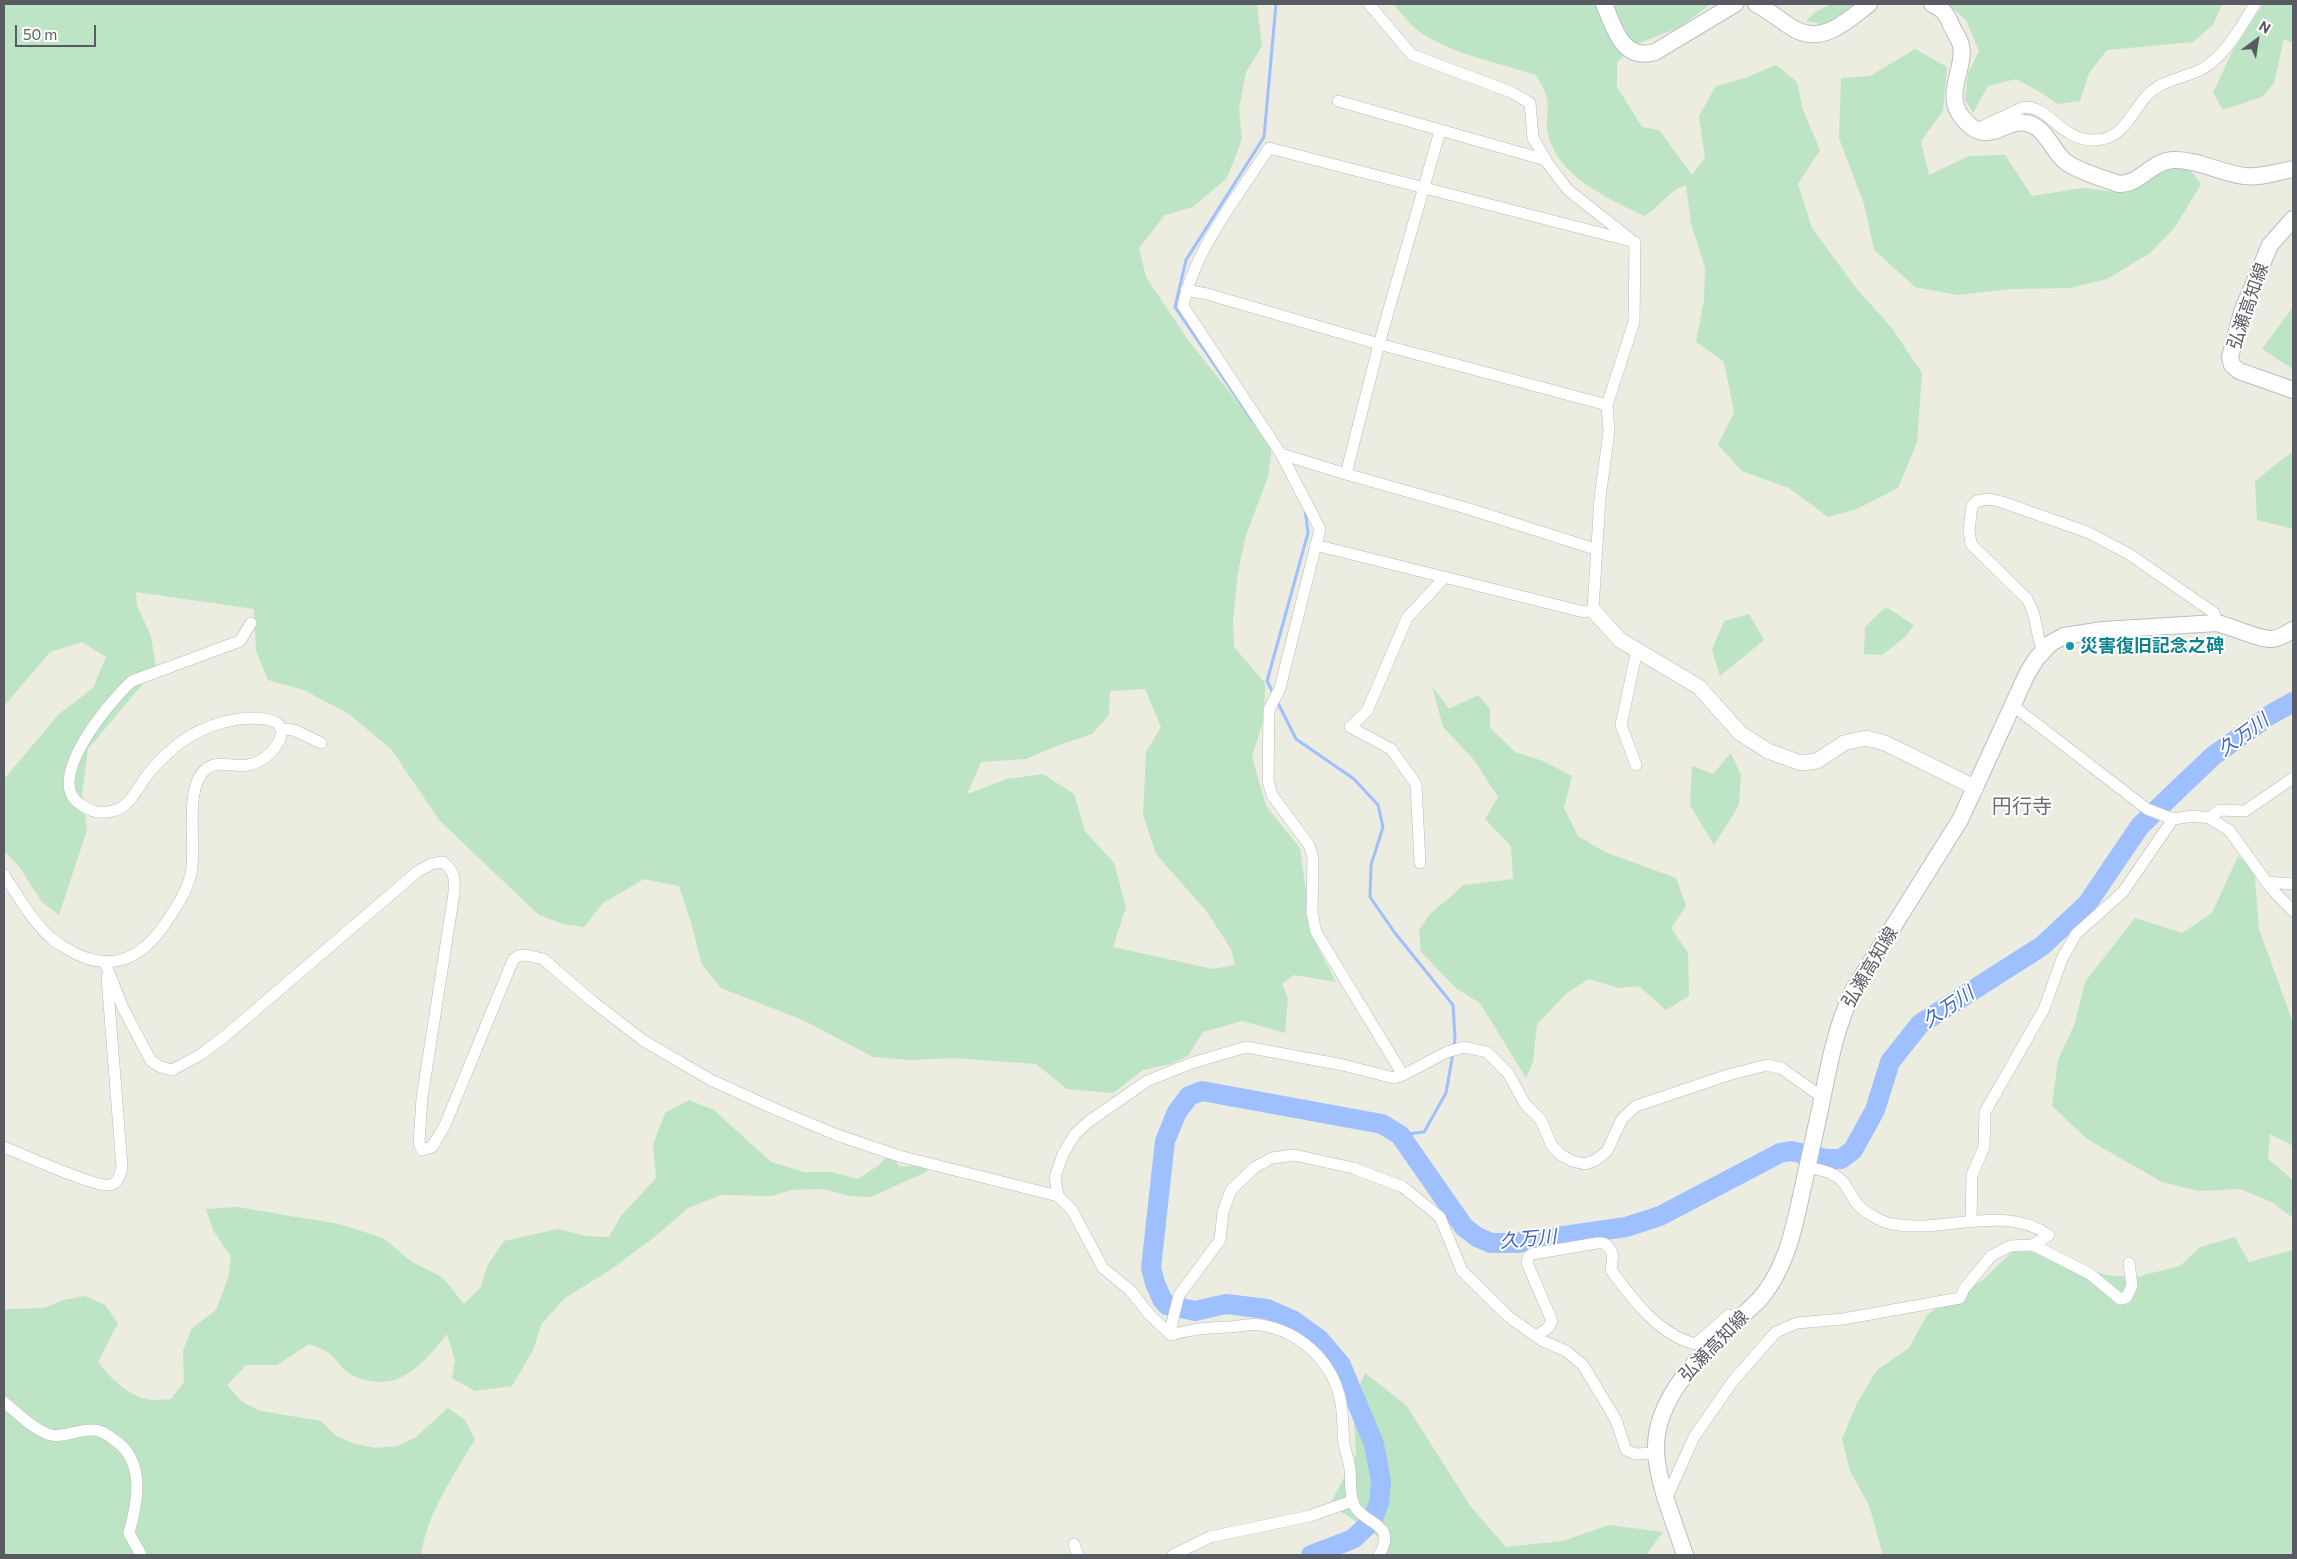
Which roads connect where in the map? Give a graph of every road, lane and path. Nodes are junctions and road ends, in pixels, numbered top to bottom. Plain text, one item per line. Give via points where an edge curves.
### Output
1 (1369, 4) edge
2 (1604, 4) edge
3 (1735, 4) edge
4 (1756, 4) edge
5 (1869, 4) edge
6 (1932, 4) edge
7 (2255, 4) edge
8 (1338, 101) dead end
9 (1977, 129) junction
10 (1440, 131) junction
11 (1546, 160) junction
12 (2293, 169) edge
13 (1424, 187) junction
14 (2293, 219) edge
15 (1635, 242) junction
16 (1186, 290) junction
17 (1379, 344) junction
18 (2293, 390) edge
19 (1607, 405) junction
20 (1281, 454) junction
21 (1346, 474) junction
22 (1315, 544) junction
23 (1595, 549) junction
24 (1445, 577) junction
25 (1593, 610) junction
26 (251, 623) dead end
27 (2217, 623) junction
28 (2293, 630) edge
29 (1637, 650) junction
30 (2043, 651) junction
31 (2012, 705) junction
32 (281, 729) junction
33 (321, 743) dead end
34 (1636, 765) dead end
35 (2293, 778) edge
36 (1976, 788) junction
37 (2209, 818) junction
38 (2173, 819) junction
39 (1420, 863) dead end
40 (4, 875) edge
41 (2266, 882) junction
42 (2293, 884) edge
43 (2293, 911) edge
44 (106, 963) junction
45 (1403, 1076) junction
46 (1822, 1097) junction
47 (4, 1147) edge
48 (1808, 1165) junction
49 (1058, 1196) junction
50 (1970, 1222) junction
51 (2033, 1245) junction
52 (2129, 1263) dead end
53 (1736, 1322) junction
54 (1171, 1329) junction
55 (1536, 1336) junction
56 (4, 1402) edge
57 (1656, 1453) junction
58 (1667, 1497) junction
59 (1352, 1501) junction
60 (141, 1555) edge
61 (1173, 1555) edge
62 (1379, 1555) edge
63 (1685, 1555) edge

1 - 11 street via 1412,55 1511,92 1530,103 1533,138
2 - 3 main road via 1622,43 1633,52 1647,55
4 - 5 main road via 1797,30 1820,34 1837,28
6 - 9 main road via 1944,10 1961,45 1956,80 1957,107
7 - 9 street via 2217,58 2204,68 2154,88 2114,135 2097,140 2079,139 2041,111 2024,106
8 - 10 street
9 - 12 main road via 1986,133 1996,132 2026,122 2034,126 2067,163 2119,184 2136,180 2171,160 2244,176
10 - 11 street
10 - 13 street
11 - 15 street via 1568,190
13 - 15 street
13 - 16 street via 1269,148 1193,271
13 - 17 street
14 - 18 main road, 弘瀬高知線 via 2270,245 2242,312 2230,357 2239,372
15 - 19 street via 1634,322
16 - 17 street
16 - 20 street via 1183,306
17 - 19 street
17 - 21 street
19 - 23 street via 1609,431
20 - 21 street
20 - 22 street via 1320,528
21 - 23 street
22 - 24 street
22 - 45 street via 1280,688 1269,710 1268,782 1272,795 1309,846 1313,858 1312,913 1316,932
23 - 25 street
24 - 25 street via 1584,612
24 - 39 street via 1407,618 1368,711 1350,727 1390,749 1416,784
25 - 29 street via 1620,640
26 - 32 street via 240,640 199,658 143,675 127,686 96,722 74,760 69,778 71,794 75,801 90,811 116,811 165,756 200,729 248,718 266,719
27 - 28 main road, 弘瀬高知線 via 2273,639
27 - 30 main road, 弘瀬高知線 via 2080,633 2064,636
27 - 30 street via 2214,613 2129,554 2100,538 2023,508 1989,499 1977,501 1972,506 1971,544 2027,598 2033,609 2038,642
29 - 34 street via 1621,725
29 - 36 street via 1699,687 1740,734 1768,751 1801,763 1817,761 1844,743 1866,738 1885,743
30 - 31 main road, 弘瀬高知線
31 - 36 main road, 弘瀬高知線
31 - 38 street via 2147,809
32 - 33 street via 294,730
32 - 44 street via 274,749 258,763 246,767 215,764 205,770 195,788 194,852 184,895 161,929 142,948 116,963
35 - 37 street via 2245,811 2220,810
36 - 46 main road, 弘瀬高知線 via 1938,857 1854,988 1837,1028
37 - 38 street
37 - 41 street via 2229,830
38 - 50 street via 2123,892 2076,934 2062,959 2044,1009 1985,1112 1984,1148 1972,1175
40 - 44 street via 52,939 81,957
41 - 42 street
41 - 43 street
44 - 47 street via 122,1167 120,1176 112,1185 104,1185
44 - 49 street via 123,1008 151,1061 172,1070 224,1037 417,872 443,862 455,876 454,893 422,1098 419,1143 422,1150 432,1147 445,1125 513,960 526,955 543,959 644,1041 711,1080 777,1110 899,1156
45 - 46 street via 1447,1052 1464,1047 1487,1052 1508,1073 1525,1104 1541,1120 1552,1146 1572,1161 1585,1164 1607,1151 1622,1119 1636,1106 1728,1075 1767,1066 1781,1068
45 - 49 street via 1394,1078 1246,1047 1192,1064 1147,1081 1075,1134 1055,1177
46 - 48 main road, 弘瀬高知線
48 - 50 street via 1842,1180 1860,1206 1889,1224 1911,1227
48 - 53 main road, 弘瀬高知線 via 1782,1266 1772,1285
49 - 54 street via 1072,1210 1103,1268 1130,1290 1149,1314
50 - 51 street via 2017,1220 2037,1226 2049,1234
51 - 52 street via 2090,1274 2120,1299 2126,1298 2132,1286
51 - 58 street via 2010,1246 1991,1256 1960,1298 1844,1319 1797,1323 1776,1332 1733,1381 1694,1437
53 - 55 street via 1729,1315 1696,1344 1685,1342 1645,1314 1611,1270 1614,1258 1610,1249 1603,1243 1597,1243 1528,1257 1527,1263 1552,1321
53 - 57 main road, 弘瀬高知線 via 1677,1384 1659,1425
54 - 55 street via 1179,1295 1220,1240 1223,1212 1231,1190 1255,1166 1272,1158 1294,1155 1353,1168 1403,1187 1440,1217 1462,1272 1509,1317
54 - 59 street via 1260,1325 1290,1334 1318,1354 1340,1395
55 - 57 street via 1584,1365 1616,1420 1626,1450 1635,1454
56 - 60 street via 29,1423 51,1435 92,1430 104,1432 119,1442 132,1459 138,1479 137,1504 129,1533
57 - 58 main road, 弘瀬高知線
58 - 63 main road, 弘瀬高知線
59 - 61 street via 1310,1516 1210,1537
59 - 62 street via 1358,1511 1383,1530 1386,1540

